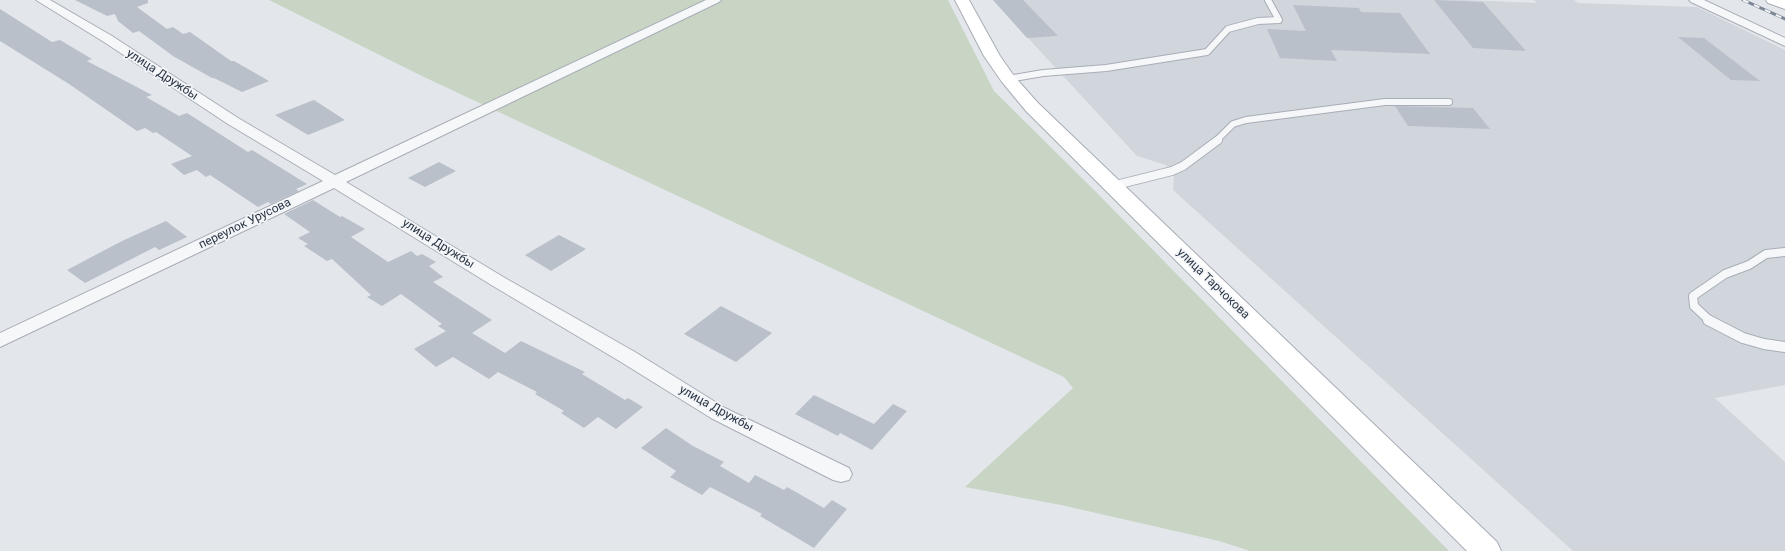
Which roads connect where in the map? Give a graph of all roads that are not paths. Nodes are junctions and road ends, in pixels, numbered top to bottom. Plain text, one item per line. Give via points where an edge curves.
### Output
1 (42, 0) edge
2 (715, 0) edge
3 (962, 0) edge
4 (1268, 0) edge
5 (1695, 0) edge
6 (1773, 0) edge
7 (1785, 5) edge
8 (1785, 42) edge
9 (1008, 79) junction
10 (1449, 102) dead end
11 (333, 181) junction
12 (1112, 186) junction
13 (1785, 252) edge
14 (0, 341) edge
15 (1785, 347) edge
16 (841, 474) dead end
17 (1486, 551) edge

1 - 11 street, улица Дружбы
2 - 11 street, переулок Урусова
3 - 9 main road, улица Тарчокова via 992,56
4 - 9 lane via 1279,20 1258,21 1228,29 1207,52 1106,68 1043,73
5 - 8 street
6 - 7 main road
9 - 12 main road, улица Тарчокова via 1032,108
10 - 12 lane via 1385,102 1246,120 1233,124 1221,138 1183,166
11 - 14 street, переулок Урусова
11 - 16 street, улица Дружбы via 718,413
12 - 17 main road, улица Тарчокова
13 - 15 lane via 1766,254 1749,265 1725,274 1693,296 1694,306 1709,321 1743,338

